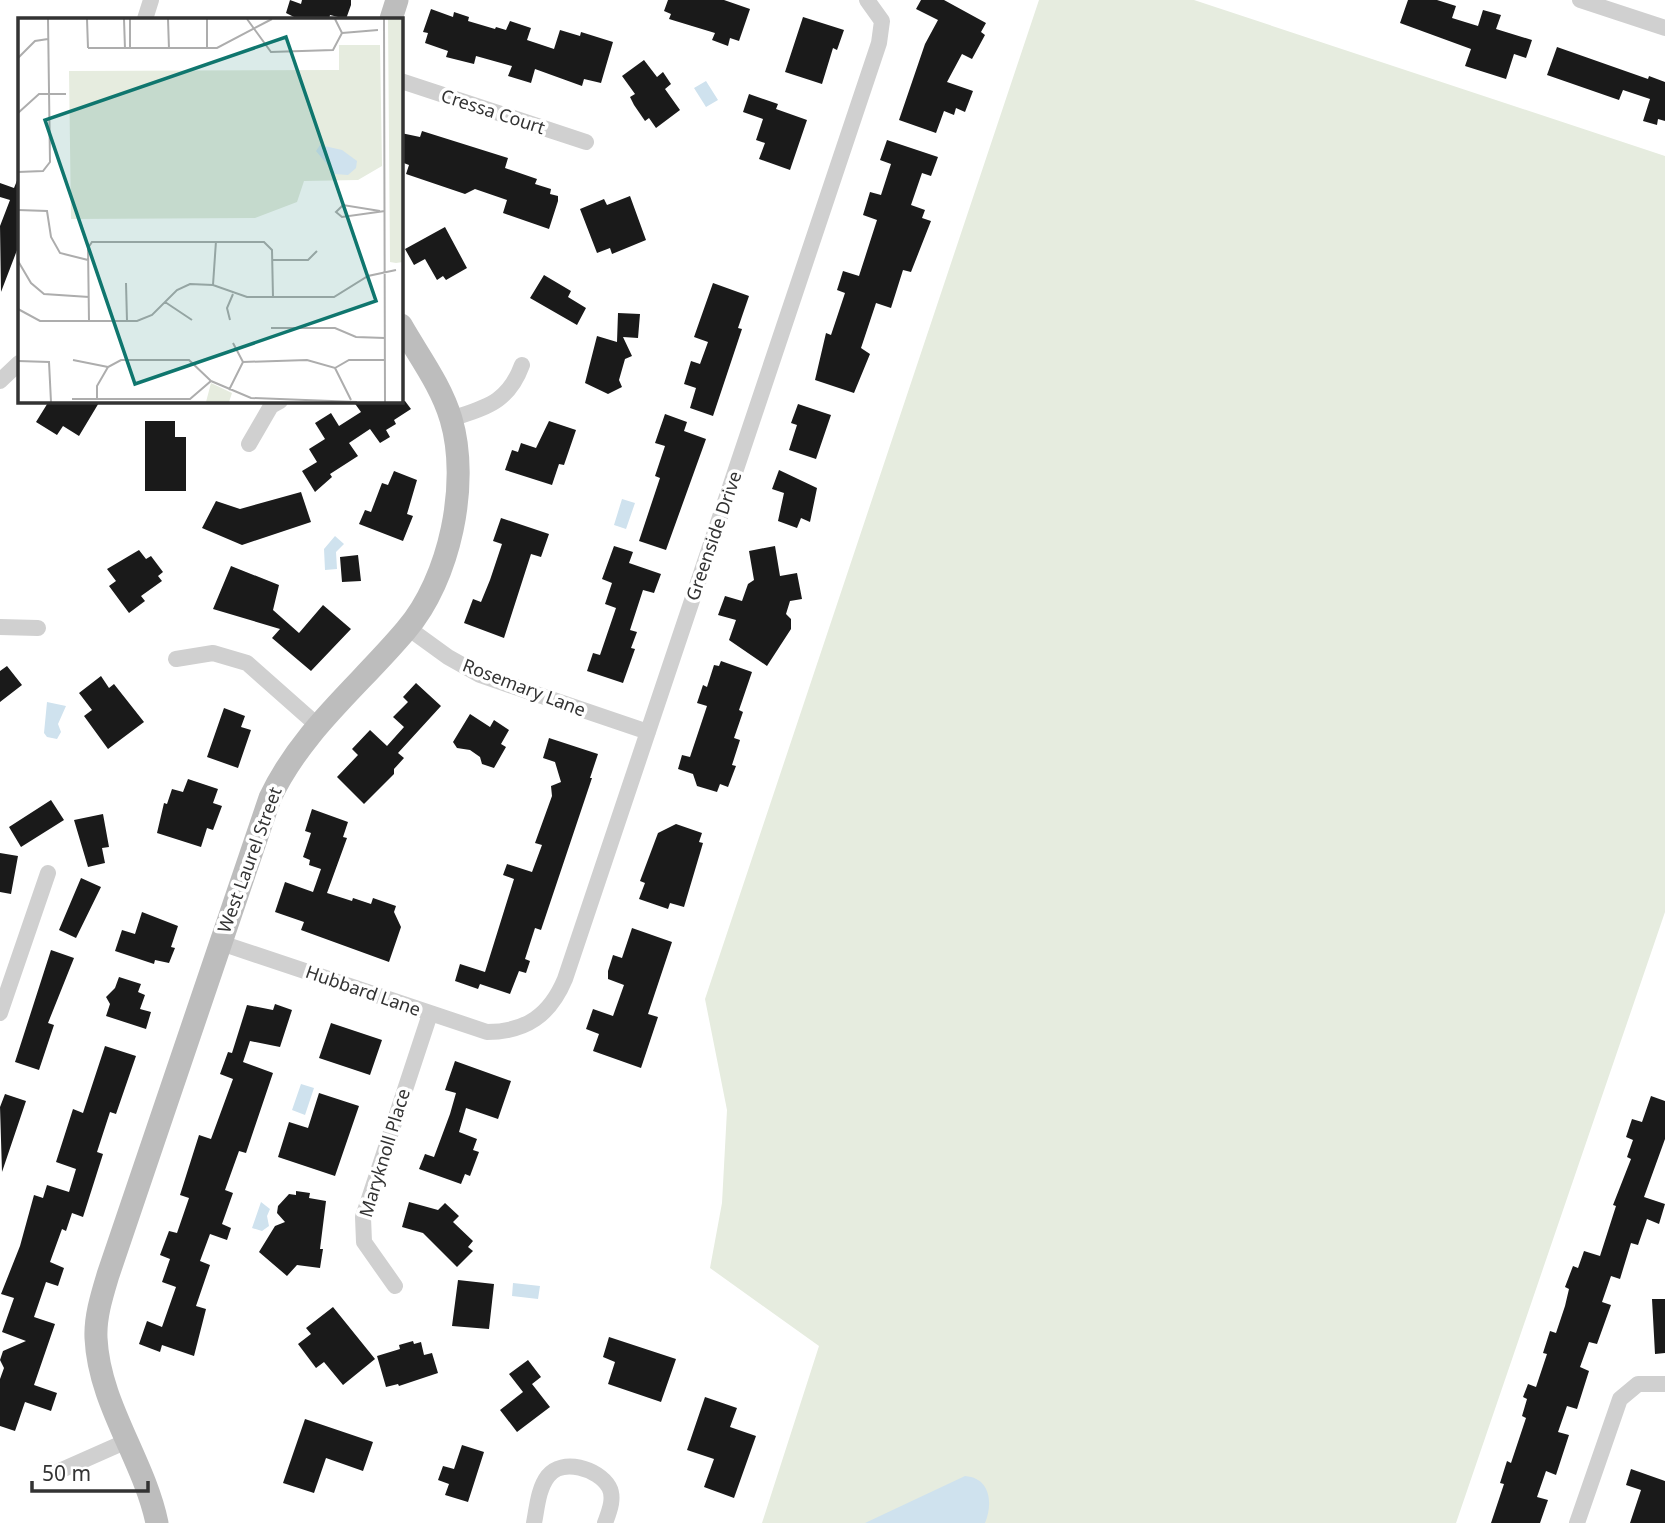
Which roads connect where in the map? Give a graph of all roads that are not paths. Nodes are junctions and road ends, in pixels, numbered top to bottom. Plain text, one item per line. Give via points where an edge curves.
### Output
1 (151, 0) edge
2 (397, 0) edge
3 (867, 0) edge
4 (1580, 0) edge
5 (145, 18) edge
6 (391, 18) edge
7 (1665, 28) edge
8 (402, 81) edge
9 (586, 142) dead end
10 (402, 327) edge
11 (18, 364) edge
12 (522, 365) dead end
13 (0, 382) edge
14 (278, 402) edge
15 (451, 419) junction
16 (249, 444) dead end
17 (0, 627) edge
18 (38, 628) dead end
19 (408, 628) junction
20 (176, 659) dead end
21 (317, 725) junction
22 (648, 732) junction
23 (48, 873) dead end
24 (221, 943) junction
25 (0, 1013) edge
26 (430, 1014) junction
27 (506, 1032) joint
28 (395, 1286) dead end
29 (1665, 1384) edge
30 (127, 1441) junction
31 (57, 1472) dead end
32 (157, 1523) edge
33 (534, 1523) edge
34 (605, 1523) edge
35 (1577, 1523) edge

1 - 5 street
2 - 6 street
3 - 22 street, Greenside Drive via 882,21 879,43
4 - 7 street
8 - 9 street, Cressa Court
10 - 15 street, West Laurel Street
11 - 13 street
12 - 15 street via 509,392 495,403
14 - 16 street via 271,406
15 - 19 street, West Laurel Street via 458,484 452,529 438,572
17 - 18 street
19 - 21 street, West Laurel Street
19 - 22 street, Rosemary Lane via 480,675
20 - 21 street via 213,653 247,663
21 - 24 street, West Laurel Street via 296,750 270,798
22 - 27 street, Greenside Drive via 559,992 543,1014
23 - 25 street
24 - 26 street, Hubbard Lane
24 - 30 street, West Laurel Street via 97,1318 98,1360
26 - 27 street, Hubbard Lane via 487,1032
26 - 28 street, Maryknoll Place via 363,1217 364,1242
29 - 35 street via 1638,1384 1620,1399
30 - 31 street
30 - 32 street, West Laurel Street via 151,1495
33 - 34 street via 540,1491 549,1474 577,1466 599,1476 609,1487 612,1500

